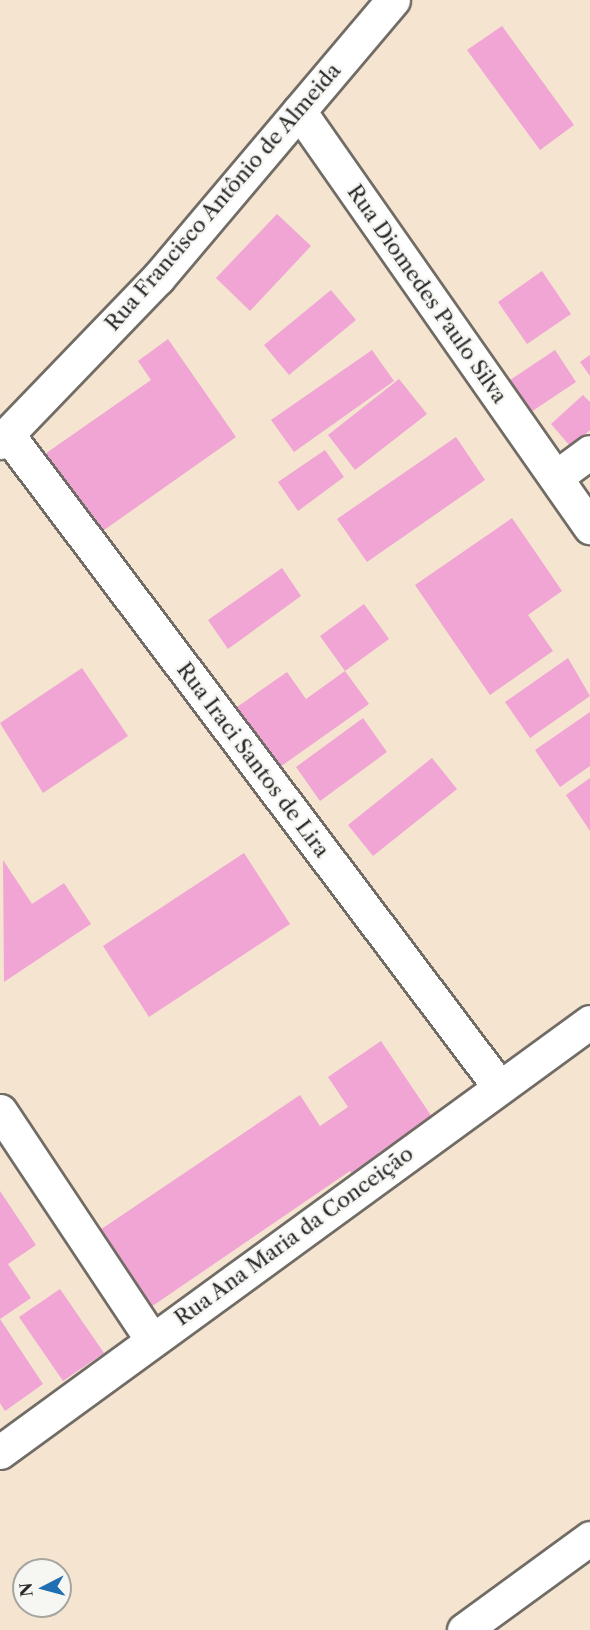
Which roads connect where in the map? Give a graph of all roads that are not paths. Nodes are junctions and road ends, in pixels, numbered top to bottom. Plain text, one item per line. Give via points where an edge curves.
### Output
1 (393, 0) edge
2 (299, 111) junction
3 (4, 438) edge
4 (590, 452) edge
5 (556, 477) junction
6 (590, 527) edge
7 (590, 1022) edge
8 (498, 1085) junction
9 (0, 1111) edge
10 (152, 1340) junction
11 (0, 1452) edge
12 (590, 1538) edge
13 (464, 1630) edge

1 - 2 street, Rua Francisco Antônio de Almeida
2 - 3 street, Rua Francisco Antônio de Almeida via 158,278
2 - 5 street, Rua Diomedes Paulo Silva
3 - 8 street, Rua Iraci Santos de Lira
4 - 5 street
5 - 6 street, Rua Diomedes Paulo Silva
7 - 8 street, Rua Ana Maria da Conceição
8 - 10 street, Rua Ana Maria da Conceição
9 - 10 street
10 - 11 street, Rua Ana Maria da Conceição
12 - 13 street

